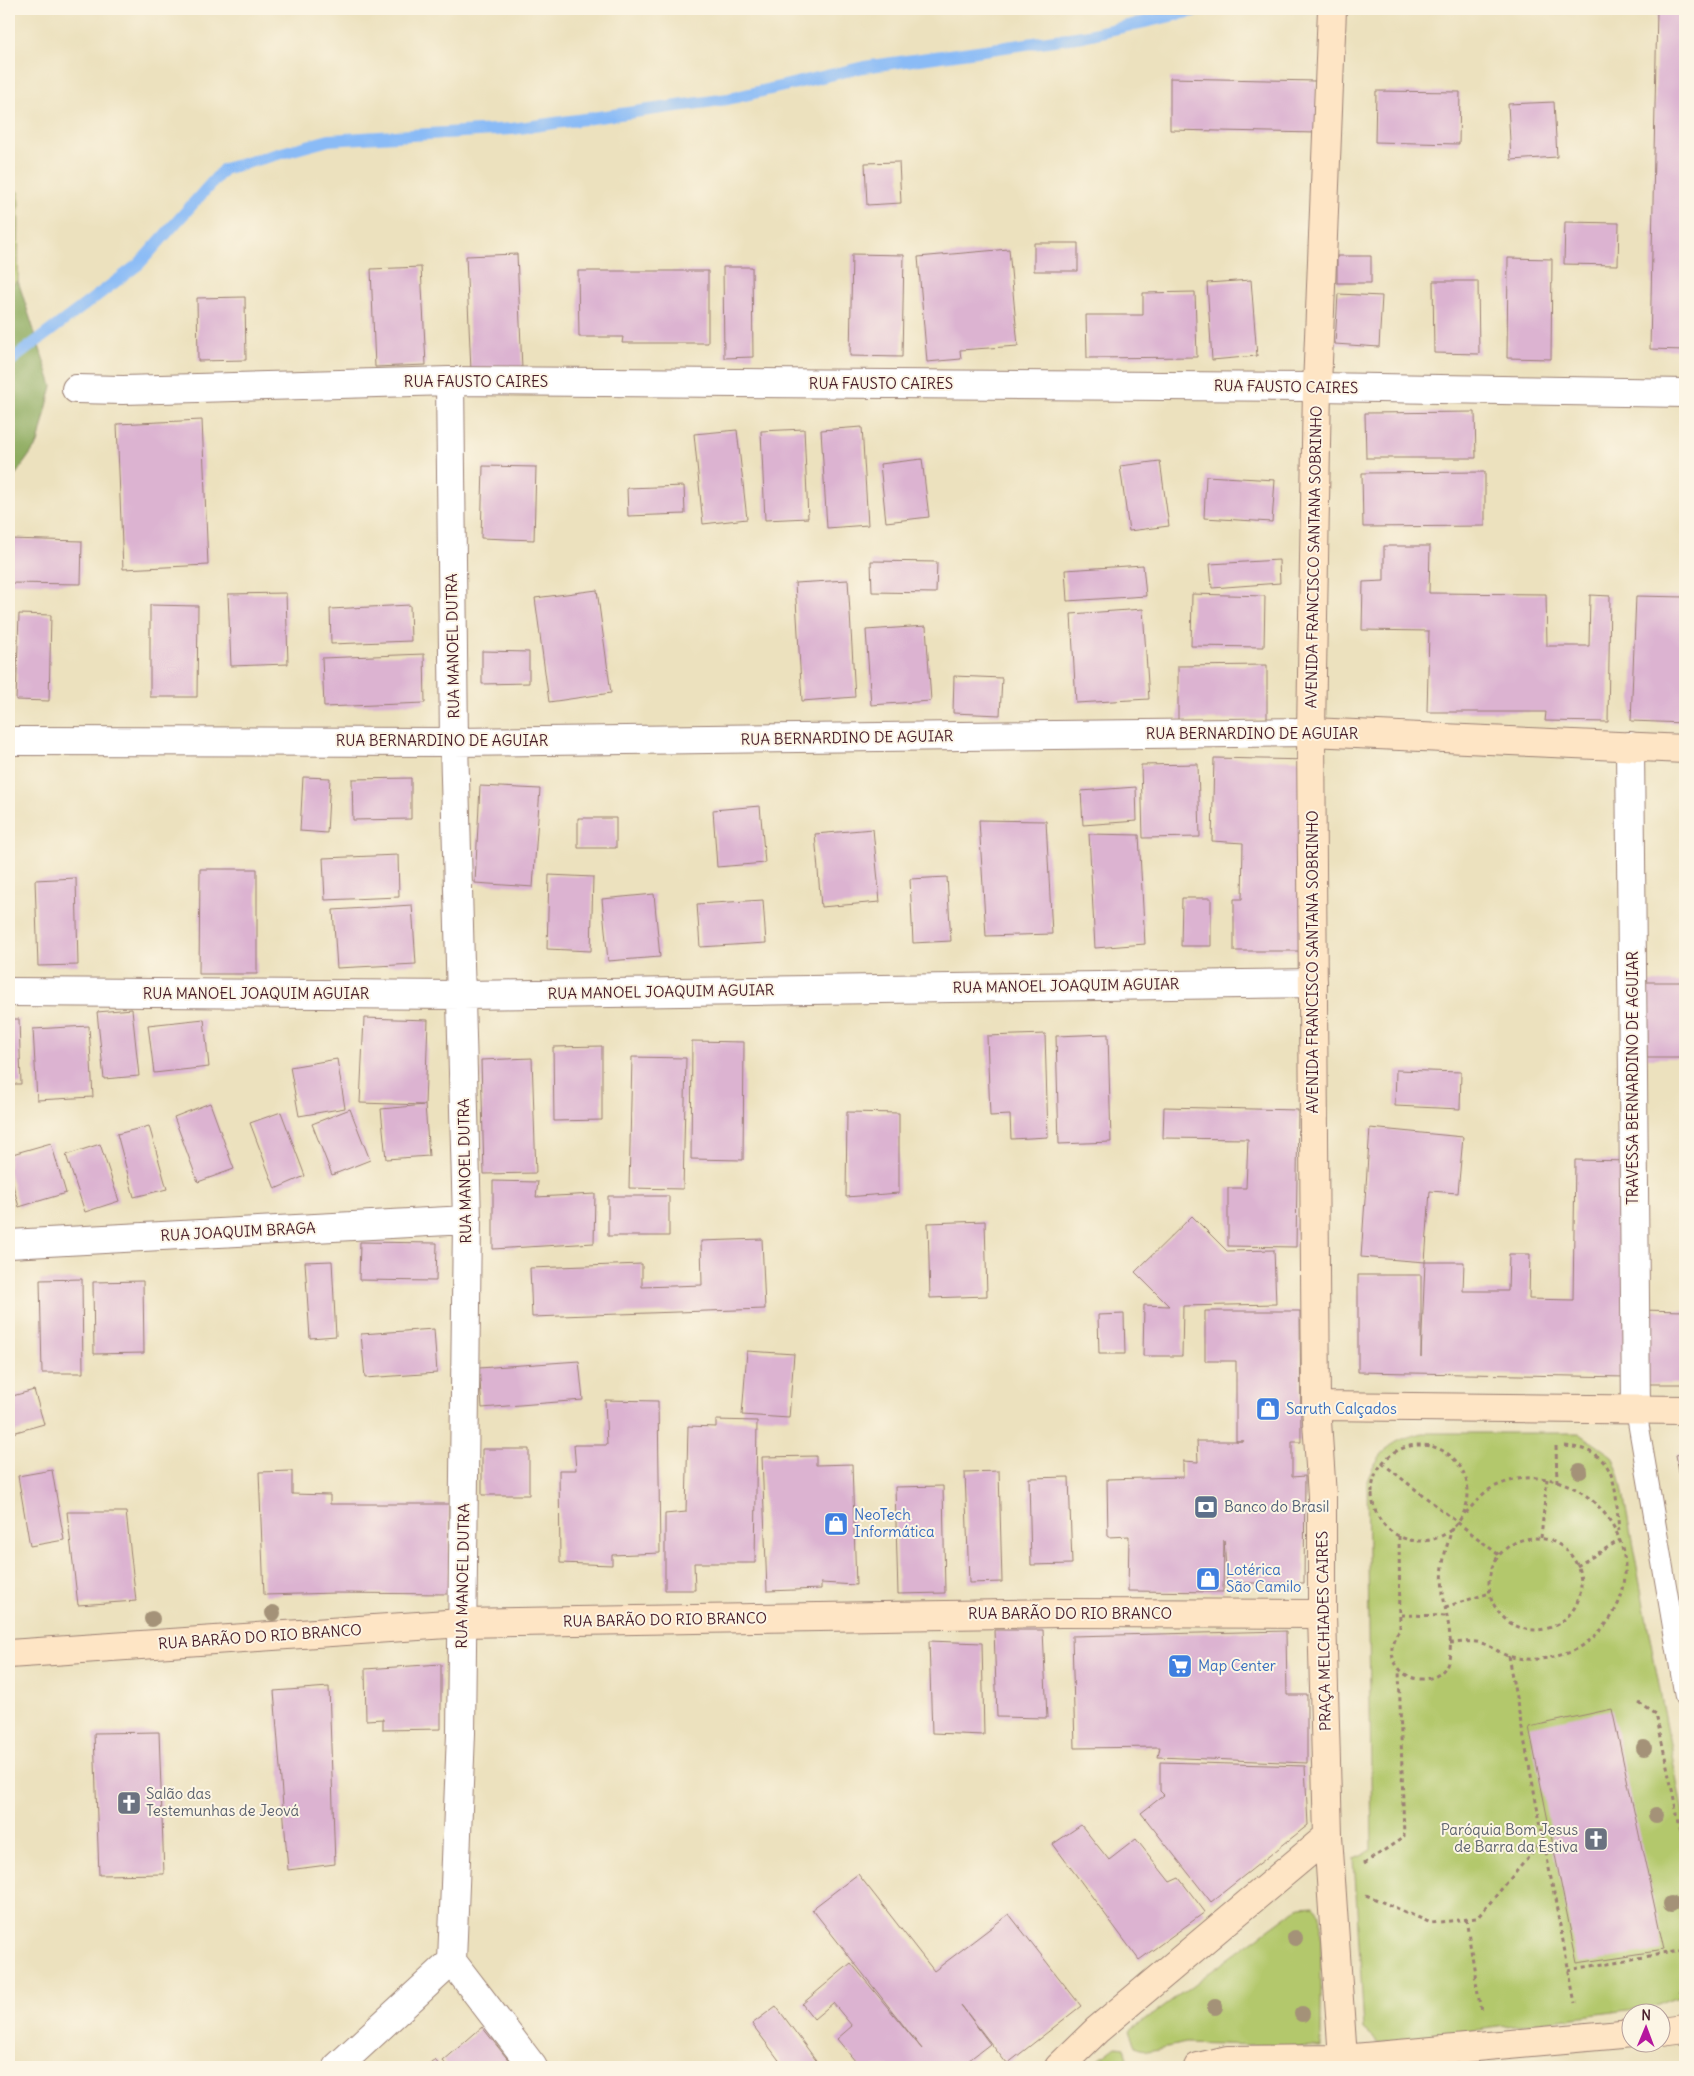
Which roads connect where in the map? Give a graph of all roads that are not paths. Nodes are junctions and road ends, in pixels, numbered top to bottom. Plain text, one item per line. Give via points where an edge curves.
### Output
1 (1332, 9) edge
2 (450, 381) junction
3 (1317, 387) junction
4 (76, 389) dead end
5 (1685, 393) edge
6 (1311, 732) junction
7 (9, 741) edge
8 (454, 742) junction
9 (1630, 746) junction
10 (1685, 749) edge
11 (1313, 983) junction
12 (9, 992) edge
13 (462, 995) junction
14 (467, 1220) junction
15 (9, 1244) edge
16 (1316, 1406) junction
17 (1636, 1410) junction
18 (1685, 1410) edge
19 (1322, 1614) junction
20 (462, 1623) junction
21 (9, 1654) edge
22 (1683, 1670) edge
23 (1685, 1697) edge
24 (1328, 1836) junction
25 (452, 1961) junction
26 (1685, 2028) edge
27 (1672, 2029) edge
28 (1622, 2035) edge
29 (1343, 2059) junction
30 (1284, 2064) edge
31 (337, 2067) edge
32 (533, 2067) edge
33 (1059, 2067) edge
34 (1198, 2067) edge

1 - 3 street, AVENIDA FRANCISCO SANTANA SOBRINHO
2 - 3 street, RUA FAUSTO CAIRES
2 - 4 street, RUA FAUSTO CAIRES
2 - 8 street, RUA MANOEL DUTRA
3 - 5 street, RUA FAUSTO CAIRES
3 - 6 street, AVENIDA FRANCISCO SANTANA SOBRINHO
6 - 8 street, RUA BERNARDINO DE AGUIAR
6 - 9 street, RUA BERNARDINO DE AGUIAR
6 - 11 street, AVENIDA FRANCISCO SANTANA SOBRINHO
7 - 8 street, RUA BERNARDINO DE AGUIAR
8 - 13 street, RUA MANOEL DUTRA
9 - 10 street, RUA BERNARDINO DE AGUIAR
9 - 17 street, TRAVESSA BERNARDINO DE AGUIAR
11 - 13 street, RUA MANOEL JOAQUIM AGUIAR
11 - 16 street, AVENIDA FRANCISCO SANTANA SOBRINHO
12 - 13 street, RUA MANOEL JOAQUIM AGUIAR
13 - 14 street, RUA MANOEL DUTRA
14 - 15 street, RUA JOAQUIM BRAGA
14 - 20 street, RUA MANOEL DUTRA
16 - 17 street
16 - 19 street, PRAÇA MELCHIADES CAIRES via 1322,1496
17 - 18 street
17 - 22 lane
19 - 20 street, RUA BARÃO DO RIO BRANCO via 1062,1613
19 - 24 street, PRAÇA MELCHIADES CAIRES
20 - 21 street, RUA BARÃO DO RIO BRANCO
20 - 25 street, RUA MANOEL DUTRA
22 - 23 lane
24 - 29 street, PRAÇA MELCHIADES CAIRES
24 - 33 street via 1097,2030
25 - 31 street
25 - 32 street
26 - 27 street
28 - 29 street
29 - 30 street
30 - 34 street via 1227,2060

